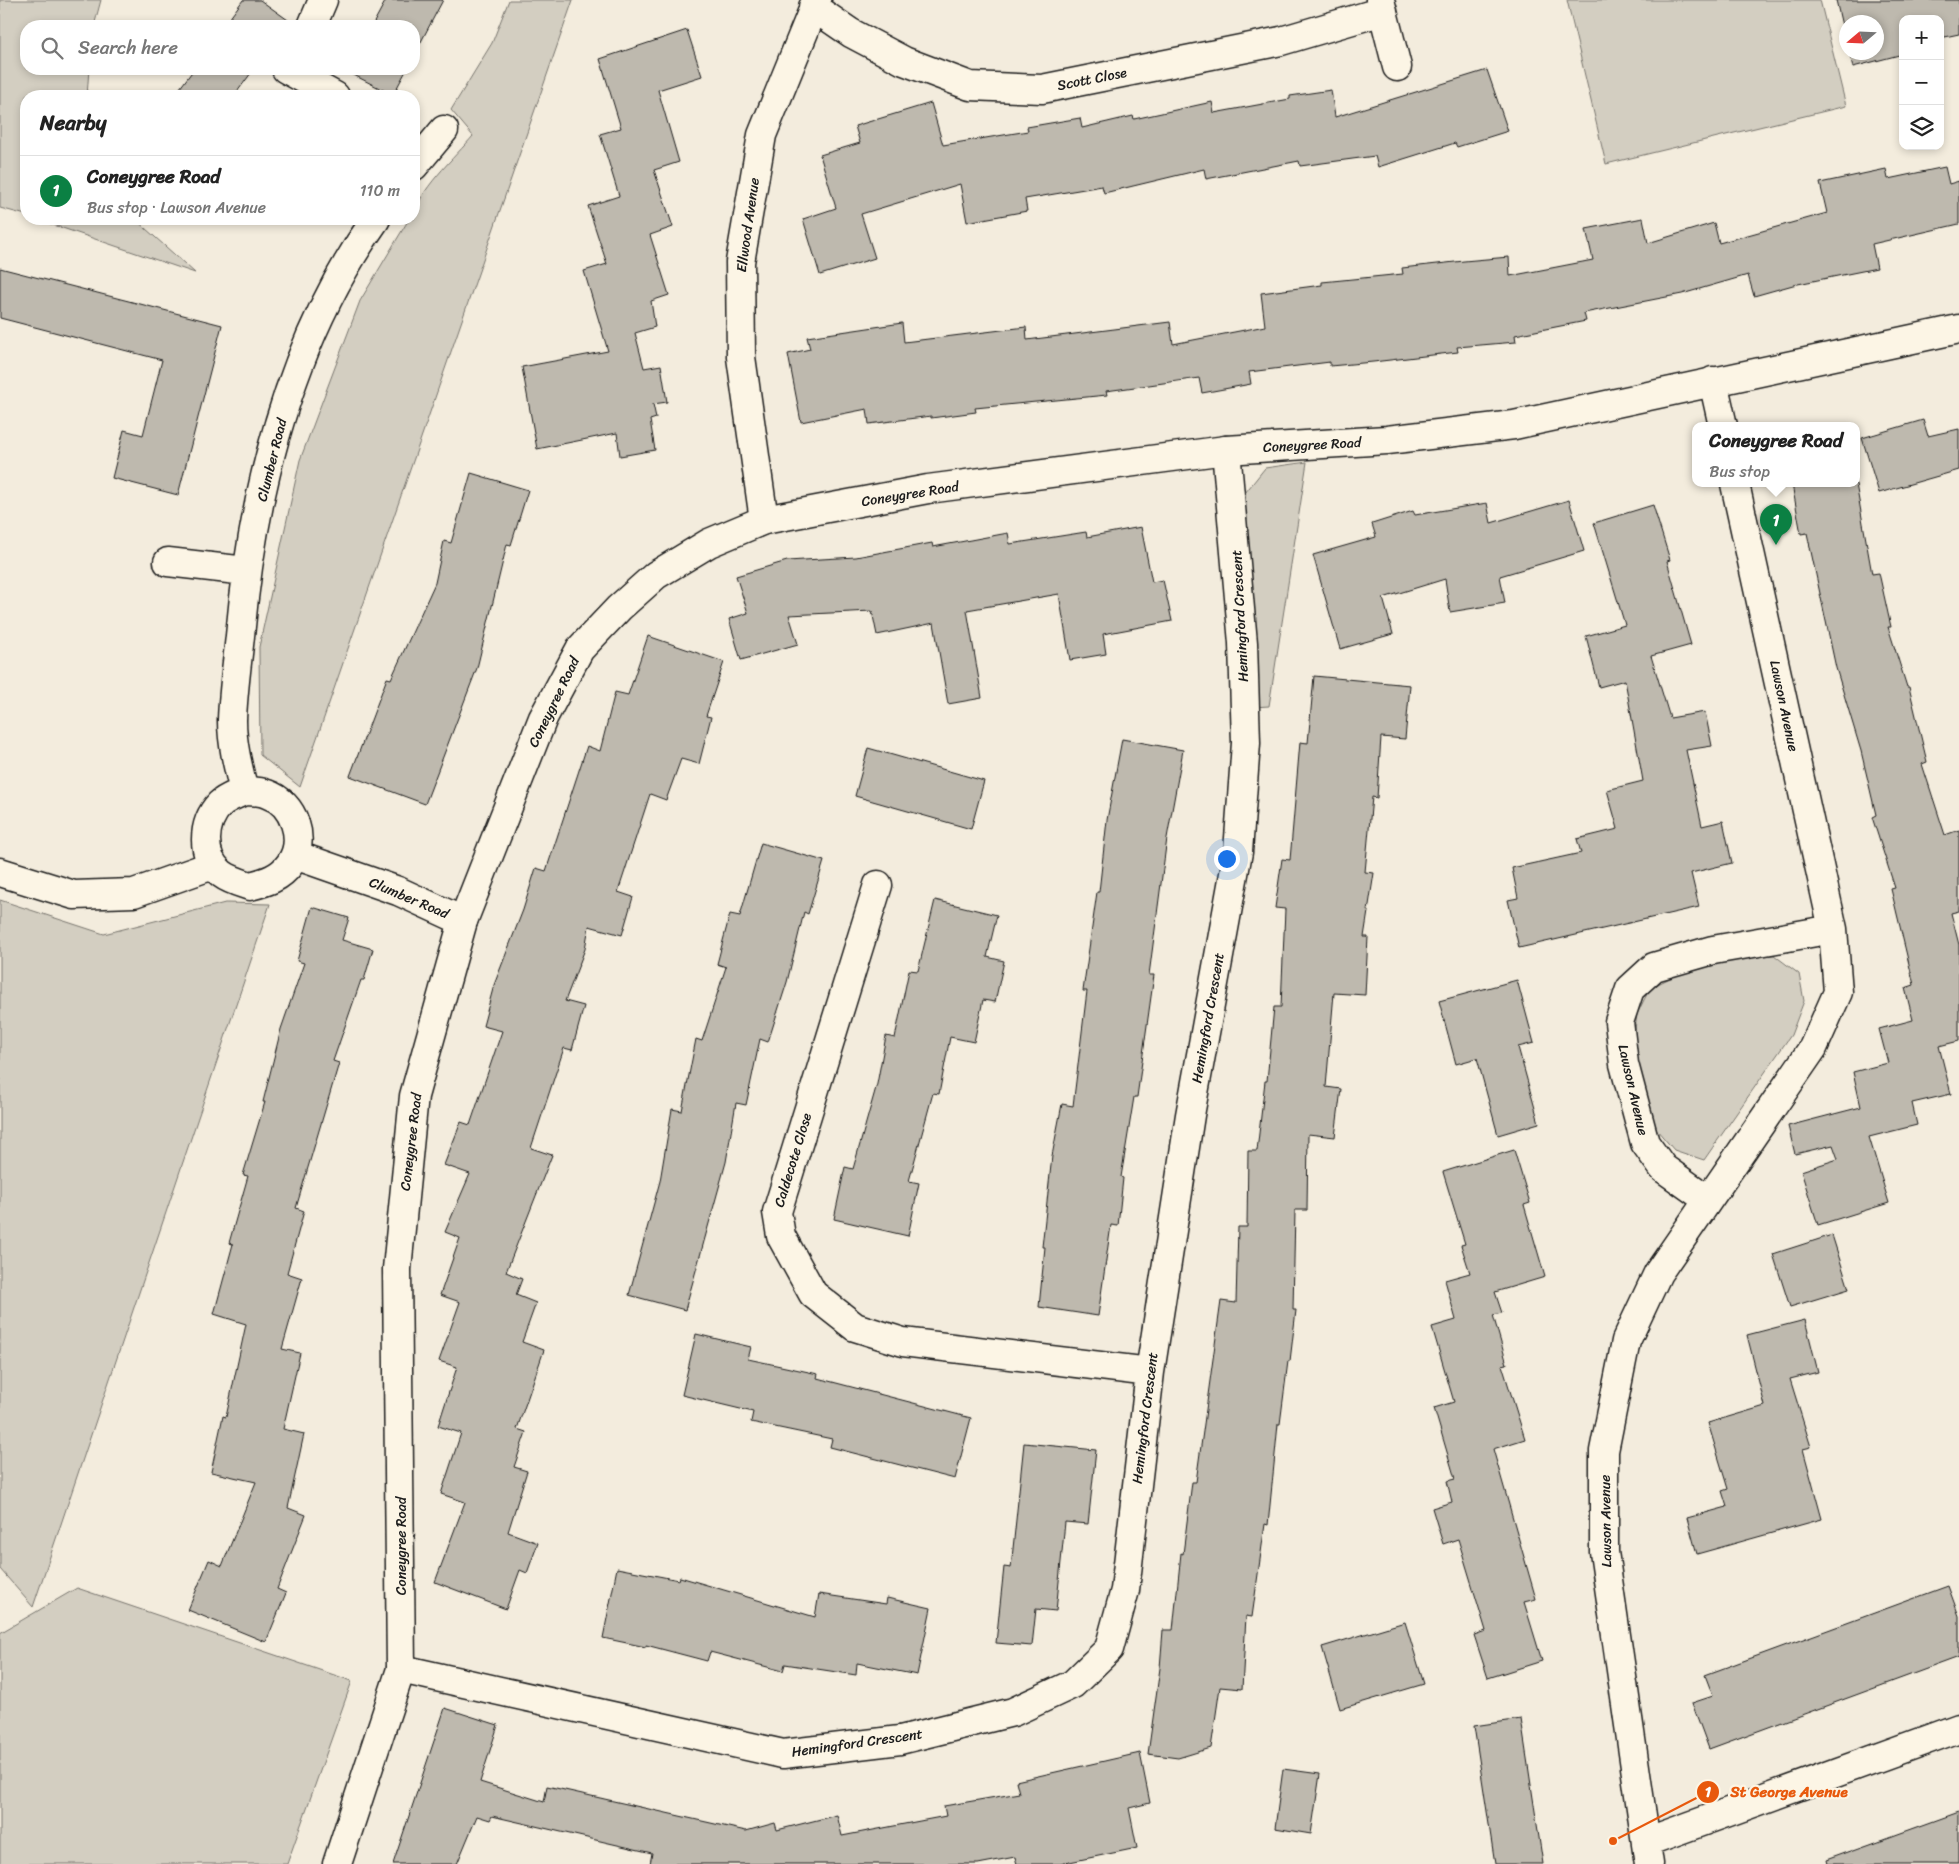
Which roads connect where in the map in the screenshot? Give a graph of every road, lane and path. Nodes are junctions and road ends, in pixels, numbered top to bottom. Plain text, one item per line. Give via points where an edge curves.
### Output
1 (323, 0) edge
2 (815, 3) edge
3 (1382, 6) edge
4 (315, 20) edge
5 (1396, 67) dead end
6 (299, 75) edge
7 (325, 90) edge
8 (444, 130) dead end
9 (420, 153) edge
10 (372, 225) edge
11 (1959, 329) edge
12 (1713, 381) junction
13 (1722, 422) edge
14 (1226, 450) junction
15 (1736, 487) edge
16 (764, 520) junction
17 (168, 562) dead end
18 (246, 571) junction
19 (244, 790) junction
20 (295, 855) junction
21 (213, 865) junction
22 (0, 872) edge
23 (878, 885) dead end
24 (463, 921) junction
25 (1833, 929) junction
26 (1708, 1200) junction
27 (1150, 1372) junction
28 (401, 1669) junction
29 (1959, 1728) edge
30 (1648, 1853) edge
31 (337, 1864) edge

1 - 4 street
2 - 3 street, Scott Close via 851,33 904,61 970,86 1042,88 1281,41
2 - 16 street, Ellwood Avenue via 762,135 740,262 741,357
3 - 5 street, Scott Close
6 - 7 street
8 - 9 street
10 - 18 street, Clumber Road via 332,292 304,349 275,437
11 - 12 street, Coneygree Road
12 - 13 street
12 - 14 street, Coneygree Road via 1514,426 1387,440
14 - 16 street, Coneygree Road via 928,489
14 - 27 street, Hemingford Crescent via 1243,643 1246,743 1238,852 1190,1115
15 - 25 street, Lawson Avenue
16 - 24 street, Coneygree Road via 709,543 656,575 619,608 580,650 543,718
17 - 18 street
18 - 19 street, Clumber Road via 232,721 235,756
19 - 20 street via 267,794 280,801 291,813 296,823
19 - 21 street via 220,803 208,822 205,834
20 - 21 street via 278,876 250,886 221,874
20 - 24 street, Clumber Road via 398,891
21 - 22 street via 134,893 74,895
23 - 27 street, Caldecote Close via 777,1212 781,1236 814,1294 855,1327 904,1342
24 - 28 street, Coneygree Road via 414,1096 397,1269
25 - 26 street, Lawson Avenue via 1838,992 1813,1048
25 - 26 street, Lawson Avenue via 1714,950 1654,967 1630,989 1619,1022 1624,1064 1644,1144 1663,1168
26 - 30 street, Lawson Avenue via 1658,1273 1626,1341 1604,1452 1604,1552
27 - 28 street, Hemingford Crescent via 1124,1590 1109,1649 1073,1684 1013,1712 900,1740 783,1754
28 - 31 street, Coneygree Road
29 - 30 street

